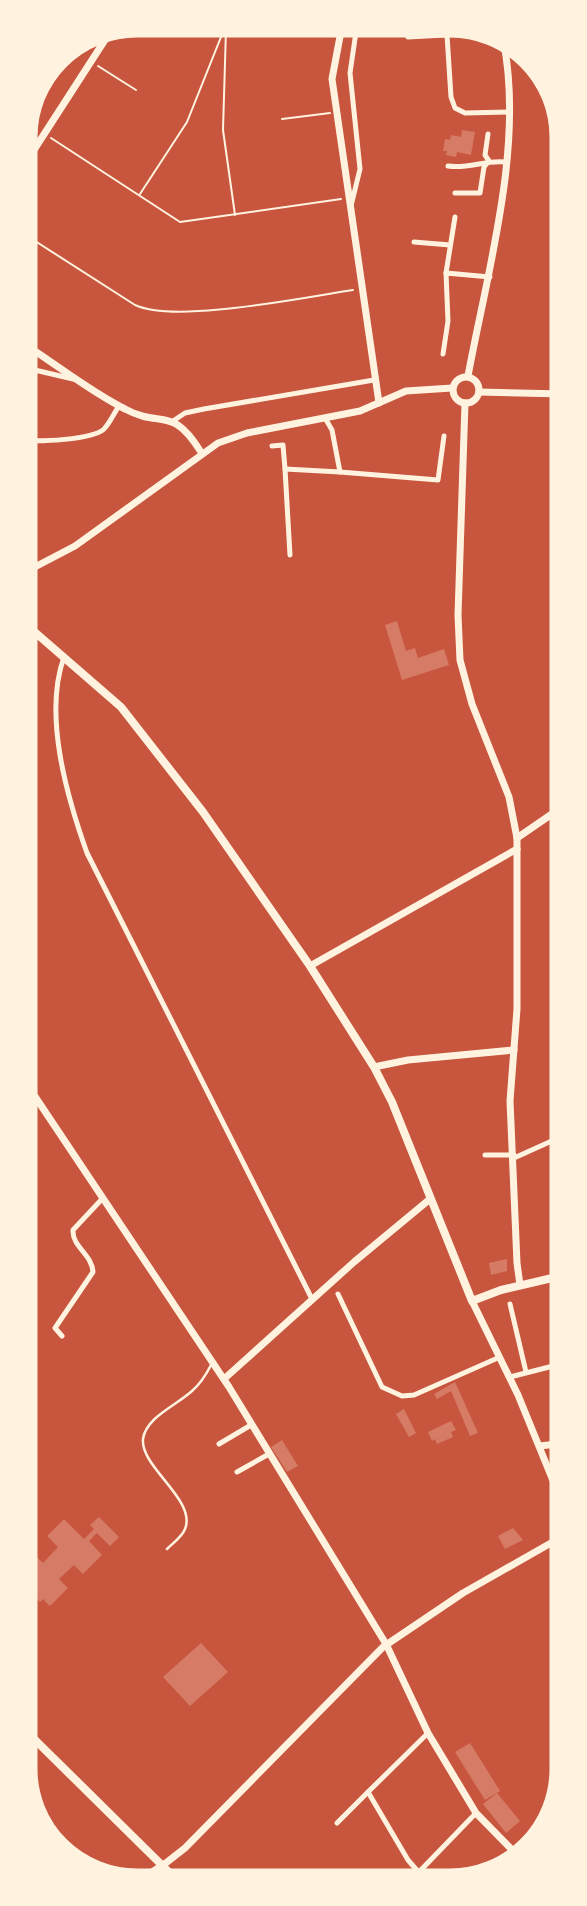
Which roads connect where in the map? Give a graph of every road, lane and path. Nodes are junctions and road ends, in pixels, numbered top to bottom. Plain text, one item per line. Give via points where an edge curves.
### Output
1 (224, 33) edge
2 (226, 33) edge
3 (340, 33) edge
4 (356, 33) edge
5 (462, 34) edge
6 (447, 35) junction
7 (408, 37) dead end
8 (106, 38) edge
9 (505, 49) edge
10 (92, 62) junction
11 (136, 90) dead end
12 (336, 112) junction
13 (508, 112) junction
14 (282, 119) dead end
15 (45, 134) junction
16 (488, 134) dead end
17 (33, 152) edge
18 (489, 161) junction
19 (505, 162) junction
20 (448, 166) dead end
21 (455, 192) dead end
22 (139, 195) junction
23 (348, 198) junction
24 (350, 209) junction
25 (235, 215) junction
26 (455, 218) dead end
27 (33, 240) edge
28 (414, 242) dead end
29 (450, 245) junction
30 (446, 272) junction
31 (490, 277) junction
32 (360, 289) junction
33 (33, 349) edge
34 (443, 354) dead end
35 (33, 369) edge
36 (468, 376) junction
37 (80, 380) junction
38 (374, 380) junction
39 (452, 388) junction
40 (479, 392) junction
41 (554, 394) edge
42 (379, 403) junction
43 (465, 403) junction
44 (119, 406) junction
45 (336, 416) junction
46 (325, 418) junction
47 (173, 421) junction
48 (332, 430) junction
49 (444, 436) dead end
50 (33, 440) edge
51 (293, 444) dead end
52 (283, 445) junction
53 (272, 446) dead end
54 (201, 452) junction
55 (285, 469) junction
56 (340, 472) junction
57 (290, 555) dead end
58 (34, 568) edge
59 (33, 631) edge
60 (64, 657) junction
61 (554, 813) edge
62 (517, 838) junction
63 (517, 849) junction
64 (310, 966) junction
65 (514, 1050) junction
66 (374, 1067) junction
67 (33, 1094) edge
68 (554, 1140) edge
69 (485, 1155) dead end
70 (514, 1156) junction
71 (102, 1199) junction
72 (430, 1199) junction
73 (554, 1277) edge
74 (520, 1285) junction
75 (338, 1294) dead end
76 (312, 1299) junction
77 (472, 1301) junction
78 (510, 1304) dead end
79 (62, 1336) dead end
80 (500, 1357) junction
81 (212, 1362) junction
82 (554, 1366) edge
83 (526, 1372) junction
84 (510, 1377) junction
85 (224, 1379) junction
86 (251, 1424) junction
87 (219, 1444) dead end
88 (554, 1445) edge
89 (540, 1447) junction
90 (269, 1454) junction
91 (237, 1472) dead end
92 (554, 1482) edge
93 (554, 1541) edge
94 (167, 1549) dead end
95 (386, 1644) junction
96 (428, 1733) junction
97 (33, 1738) edge
98 (368, 1792) junction
99 (476, 1813) junction
100 (337, 1823) dead end
101 (513, 1851) edge
102 (162, 1866) junction
103 (151, 1873) edge
104 (169, 1873) edge
105 (418, 1873) joint

1 - 22 path via 187,122
2 - 25 path via 223,126
3 - 12 street via 332,70
4 - 24 street via 350,73 360,169
5 - 6 street
6 - 7 street
6 - 13 street via 455,108 465,113
8 - 10 street
9 - 13 street
10 - 11 path
10 - 15 street
12 - 14 path
12 - 23 street
13 - 19 street
15 - 17 street
15 - 22 path
16 - 18 street via 485,155
18 - 19 street
18 - 20 street via 467,168
18 - 21 street via 480,193
19 - 31 street
22 - 25 path via 180,222
23 - 24 street
23 - 25 path
24 - 32 street
26 - 29 street
27 - 32 path via 135,305 164,312 188,313
28 - 29 street
29 - 30 street
30 - 31 street
30 - 34 street via 448,321
31 - 36 street
32 - 38 street
33 - 37 street
35 - 37 street
36 - 39 street
36 - 40 street via 476,380
37 - 44 street
38 - 42 street
38 - 47 street via 204,409
39 - 42 street via 406,391
39 - 43 street via 457,400
40 - 41 street
40 - 43 street via 473,402
42 - 45 street
43 - 62 street via 460,660 472,704 509,797
44 - 47 street
44 - 50 street via 100,432
45 - 46 street
45 - 48 street
46 - 48 street
46 - 54 street via 236,436
47 - 54 street
48 - 56 street
49 - 56 street via 438,480
51 - 52 street
52 - 53 street
52 - 55 street
54 - 58 street via 83,540
55 - 56 street
55 - 57 street
59 - 60 main road
60 - 64 main road via 108,693 137,726
60 - 76 street via 55,690 55,716 87,853
61 - 62 street
62 - 63 street
63 - 64 street
63 - 65 street
64 - 66 main road
65 - 66 street
65 - 70 street via 510,1101
66 - 72 main road
67 - 71 street
68 - 70 street
69 - 70 street
70 - 74 street
71 - 79 street via 72,1233 93,1266 91,1277 55,1328
71 - 81 street
72 - 76 street
72 - 77 main road
73 - 74 main road
74 - 77 main road
75 - 80 street via 382,1387 390,1393 414,1395
76 - 85 street
77 - 80 street
78 - 83 street
80 - 84 street
81 - 85 street
81 - 94 lane via 199,1384 150,1423 143,1436 149,1458 186,1516 183,1533
82 - 83 street
83 - 84 street
84 - 89 street
85 - 86 street
86 - 87 street
86 - 90 street
88 - 89 street
89 - 92 street
90 - 91 street
90 - 95 street
93 - 95 street
95 - 96 street
95 - 102 street
96 - 98 street
96 - 99 street
97 - 102 main road
98 - 100 street
98 - 105 street
99 - 101 street
99 - 105 street
102 - 103 main road
102 - 104 main road

